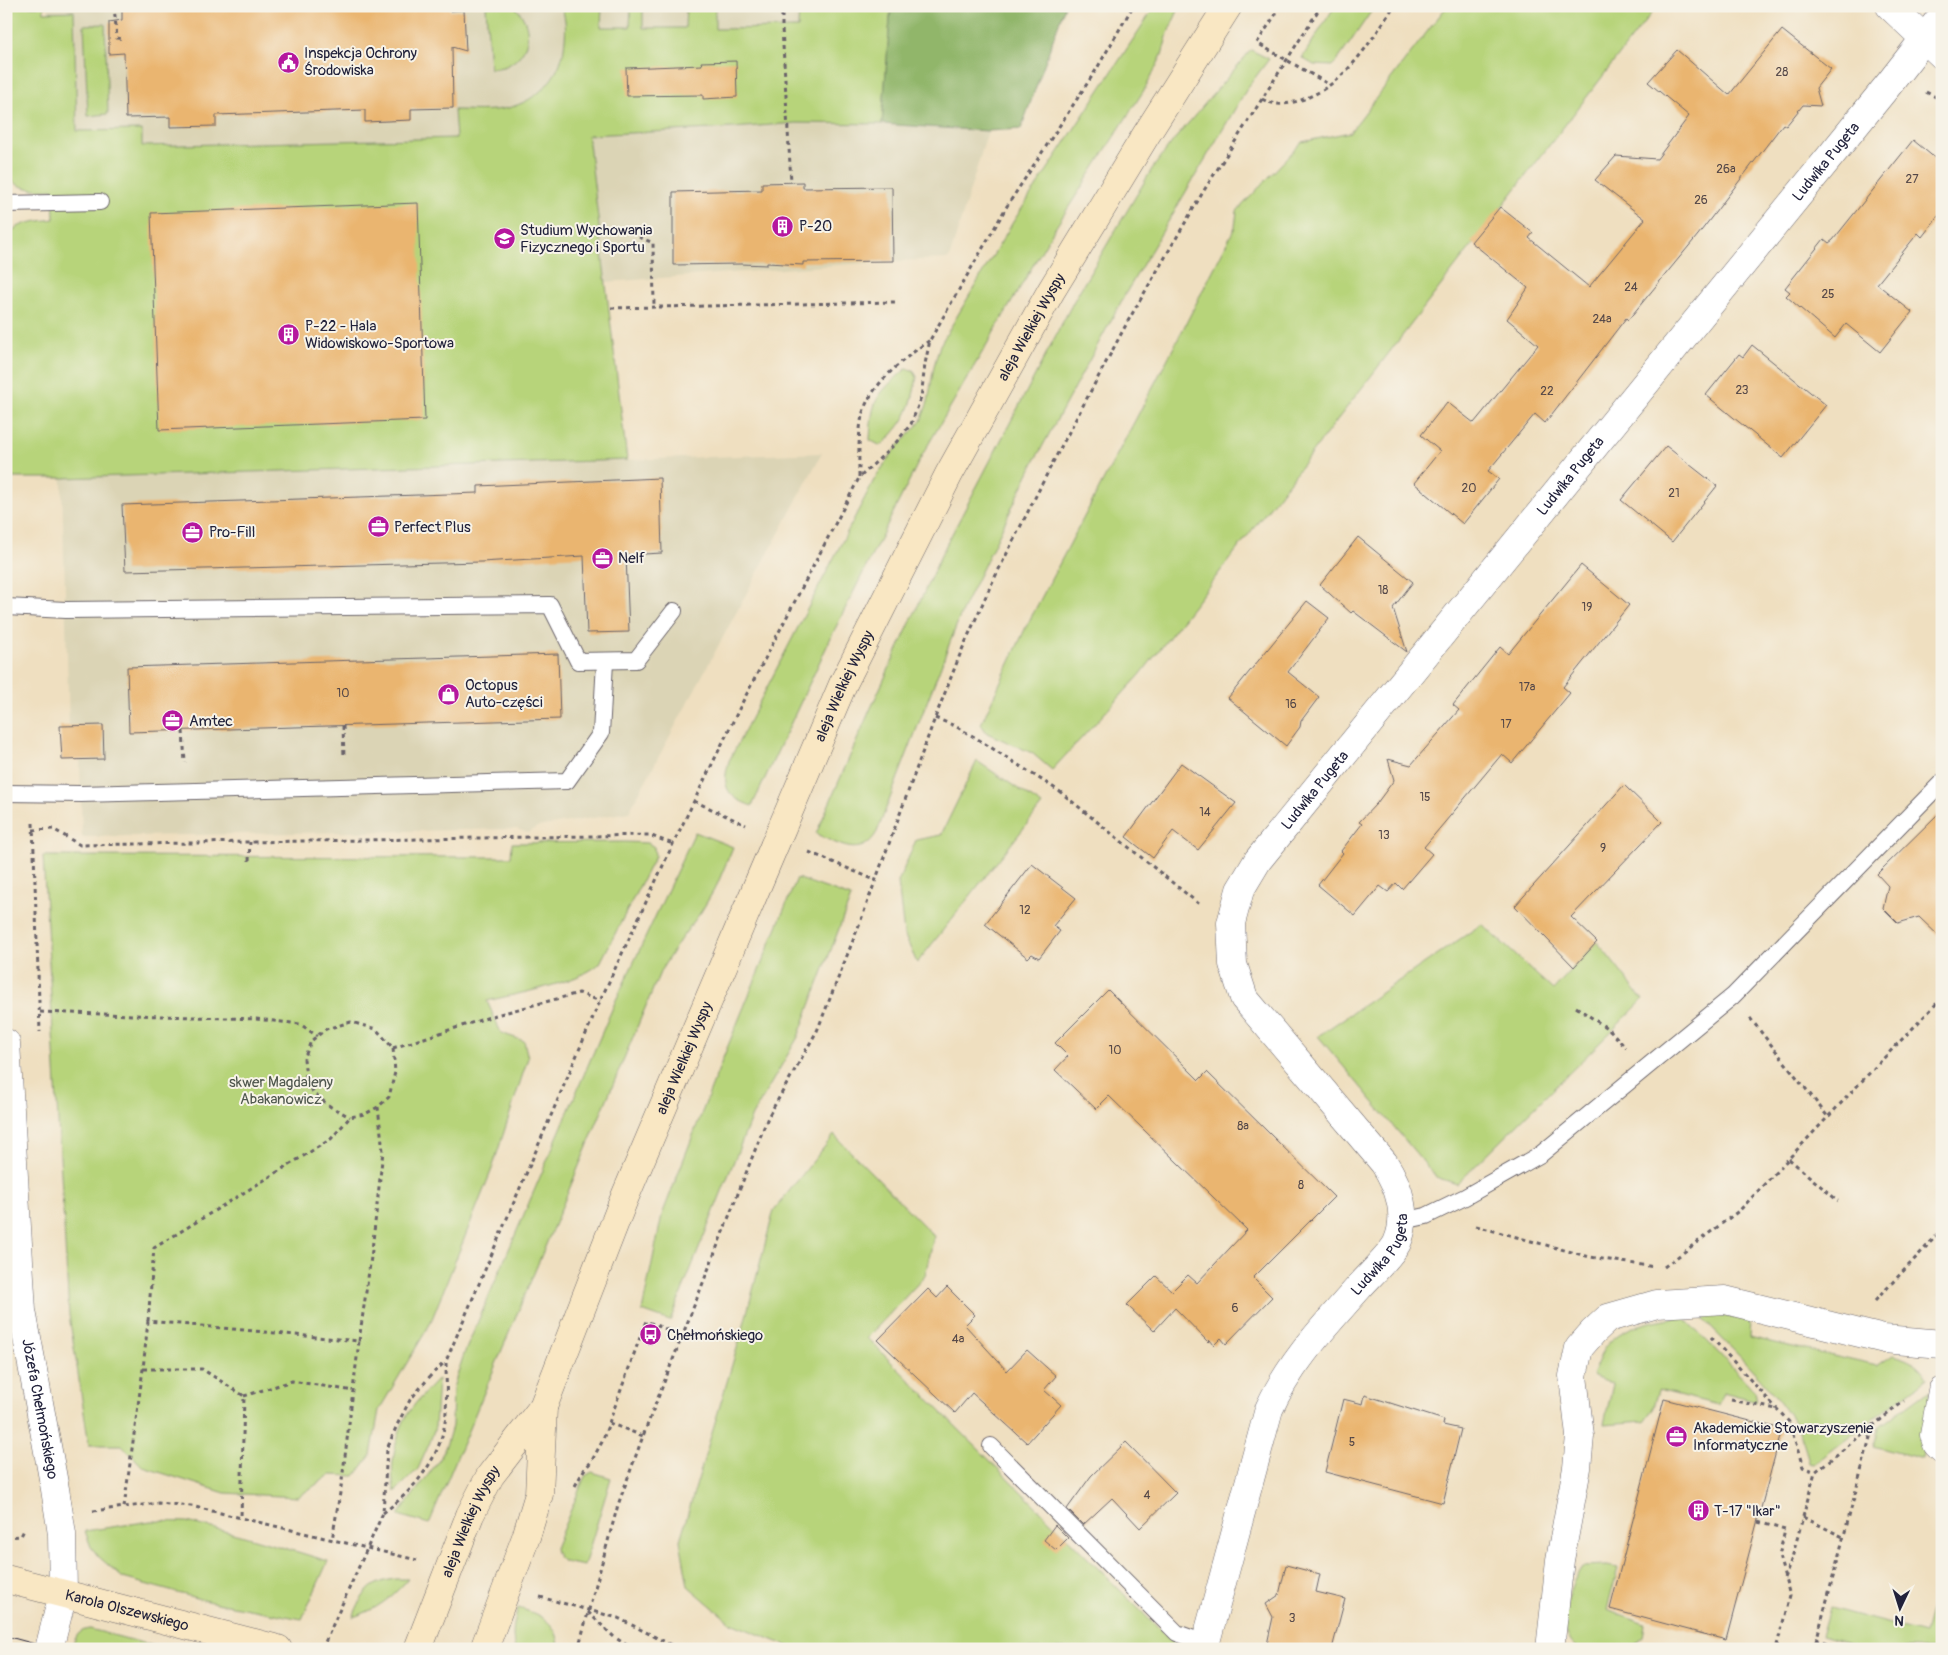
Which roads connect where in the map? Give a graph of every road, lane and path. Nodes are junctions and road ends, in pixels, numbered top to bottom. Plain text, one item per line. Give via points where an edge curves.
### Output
1 (114, 6) edge
2 (782, 6) edge
3 (1128, 6) edge
4 (1228, 6) edge
5 (1281, 6) edge
6 (1321, 6) edge
7 (1394, 6) edge
8 (1890, 6) edge
9 (1132, 8) edge
10 (1942, 16) edge
11 (123, 39) dead end
12 (1933, 47) edge
13 (1287, 59) junction
14 (1330, 85) junction
15 (1920, 90) dead end
16 (1262, 99) junction
17 (1942, 100) edge
18 (791, 182) dead end
19 (100, 202) dead end
20 (6, 204) edge
21 (639, 237) dead end
22 (896, 302) dead end
23 (654, 307) junction
24 (611, 308) dead end
25 (930, 340) junction
26 (858, 478) junction
27 (6, 607) edge
28 (674, 611) dead end
29 (605, 662) junction
30 (935, 718) junction
31 (1942, 782) edge
32 (6, 794) edge
33 (694, 801) junction
34 (748, 826) dead end
35 (250, 842) junction
36 (673, 844) junction
37 (805, 850) dead end
38 (249, 861) dead end
39 (874, 880) junction
40 (1231, 923) junction
41 (1733, 996) junction
42 (1942, 999) edge
43 (600, 1001) junction
44 (1576, 1007) dead end
45 (40, 1012) junction
46 (317, 1036) junction
47 (41, 1040) dead end
48 (6, 1042) edge
49 (393, 1048) junction
50 (1644, 1068) junction
51 (378, 1107) junction
52 (350, 1117) junction
53 (1828, 1117) junction
54 (1790, 1159) junction
55 (1838, 1201) dead end
56 (1439, 1210) junction
57 (1403, 1221) junction
58 (1942, 1230) edge
59 (1690, 1301) junction
60 (148, 1321) junction
61 (1862, 1334) junction
62 (682, 1336) junction
63 (358, 1341) junction
64 (1942, 1344) edge
65 (446, 1361) junction
66 (143, 1369) junction
67 (354, 1391) junction
68 (1942, 1391) edge
69 (244, 1396) junction
70 (1912, 1396) dead end
71 (1731, 1400) dead end
72 (544, 1407) junction
73 (1776, 1409) junction
74 (609, 1423) junction
75 (1873, 1425) junction
76 (643, 1436) junction
77 (991, 1446) dead end
78 (1942, 1449) edge
79 (1815, 1472) junction
80 (575, 1487) dead end
81 (94, 1503) dead end
82 (124, 1507) junction
83 (95, 1511) junction
84 (89, 1512) dead end
85 (383, 1513) junction
86 (1803, 1517) junction
87 (241, 1518) junction
88 (1758, 1522) dead end
89 (21, 1536) dead end
90 (6, 1537) edge
91 (1843, 1537) junction
92 (332, 1540) junction
93 (367, 1547) junction
94 (420, 1560) dead end
95 (1784, 1578) junction
96 (6, 1579) edge
97 (63, 1594) junction
98 (587, 1611) junction
99 (1815, 1640) junction
100 (1205, 1646) edge
101 (49, 1649) edge
102 (278, 1649) edge
103 (322, 1649) edge
104 (418, 1649) edge
105 (484, 1649) edge
106 (578, 1649) edge
107 (633, 1649) edge
108 (679, 1649) edge
109 (1550, 1649) edge
110 (1776, 1649) edge
111 (1814, 1649) edge
112 (1843, 1649) edge

1 - 11 path via 117,38
2 - 18 path
3 - 9 path
4 - 72 main road, aleja Wielkiej Wyspy via 1052,291 949,474 843,684 624,1199
5 - 13 path via 1257,43
6 - 13 path
7 - 14 path via 1359,58
8 - 12 street
9 - 25 path via 1096,70 1007,206
10 - 12 street, Ludwika Pugeta
12 - 40 street, Ludwika Pugeta via 1889,84 1258,860 1240,890
13 - 14 path
13 - 16 path
14 - 16 path via 1311,97 1288,104 1273,105
15 - 17 path
16 - 30 path via 1128,321 1052,462 987,595
19 - 20 lane
21 - 23 path via 653,243
22 - 23 path
23 - 24 path
25 - 26 path via 921,398 912,424
25 - 26 path via 876,386 868,399 862,416
26 - 33 path
27 - 29 lane via 66,610 550,605 578,661
28 - 29 lane via 636,660
29 - 32 lane via 601,733 568,781
30 - 39 path
30 - 40 path via 956,726 1060,790 1190,897
31 - 41 lane
33 - 34 path
33 - 36 path
35 - 36 path via 649,835
35 - 38 path
35 - 45 path via 80,845 53,829 33,830
36 - 43 path
37 - 39 path
39 - 62 path via 816,1030 768,1117
40 - 57 street, Ludwika Pugeta via 1233,964 1244,998 1395,1178
41 - 50 lane
41 - 53 path
42 - 53 path
43 - 49 path via 579,993
43 - 65 path
44 - 50 path via 1611,1031
45 - 46 path via 256,1019 300,1024
45 - 47 path
46 - 49 path via 326,1029 350,1022 376,1029
46 - 52 path via 311,1041 304,1059 306,1078 314,1094
48 - 97 street, Józefa Chełmońskiego via 22,1311 60,1518
49 - 51 path via 395,1072 389,1097
50 - 56 lane via 1541,1154
51 - 52 path
51 - 63 path via 383,1151
52 - 60 path via 331,1139 154,1248
53 - 54 path
54 - 55 path
54 - 56 path via 1740,1210 1662,1269 1581,1254 1457,1221
56 - 57 lane
57 - 100 street, Ludwika Pugeta via 1397,1243 1321,1330 1279,1387 1269,1409
58 - 61 path via 1869,1307
59 - 61 street via 1725,1300
59 - 73 path via 1692,1315
59 - 109 street via 1657,1304 1608,1318 1580,1348 1573,1376 1580,1436 1578,1468 1560,1560
60 - 63 path
60 - 66 path
61 - 64 street
62 - 74 path via 646,1321
62 - 76 path
63 - 67 path
65 - 85 path via 410,1400 387,1449
65 - 85 path via 446,1413 434,1456 403,1498
66 - 69 path via 202,1370
66 - 82 path
67 - 69 path via 292,1381
67 - 92 path
68 - 78 street via 1934,1435
69 - 87 path
70 - 75 path
71 - 73 path
72 - 104 main road, aleja Wielkiej Wyspy via 490,1476 470,1515
72 - 105 main road, aleja Wielkiej Wyspy via 539,1494
73 - 79 path via 1789,1422 1803,1467
74 - 76 path
74 - 80 path
75 - 79 path
75 - 91 path
76 - 98 path via 618,1505
77 - 100 lane via 1178,1633
79 - 86 path
81 - 83 path
82 - 83 path
82 - 87 path via 158,1503 192,1506
83 - 84 path
85 - 93 path
86 - 91 path
86 - 95 path
87 - 92 path
88 - 95 path via 1785,1530 1778,1556
89 - 90 path
91 - 99 path
92 - 93 path
93 - 94 path
93 - 103 path
95 - 110 path via 1790,1596
96 - 97 main road, Karola Olszewskiego
97 - 101 street, Józefa Chełmońskiego
97 - 102 main road, Karola Olszewskiego
98 - 106 path
98 - 107 path via 614,1637
98 - 108 path via 618,1618
99 - 111 path
99 - 112 path

